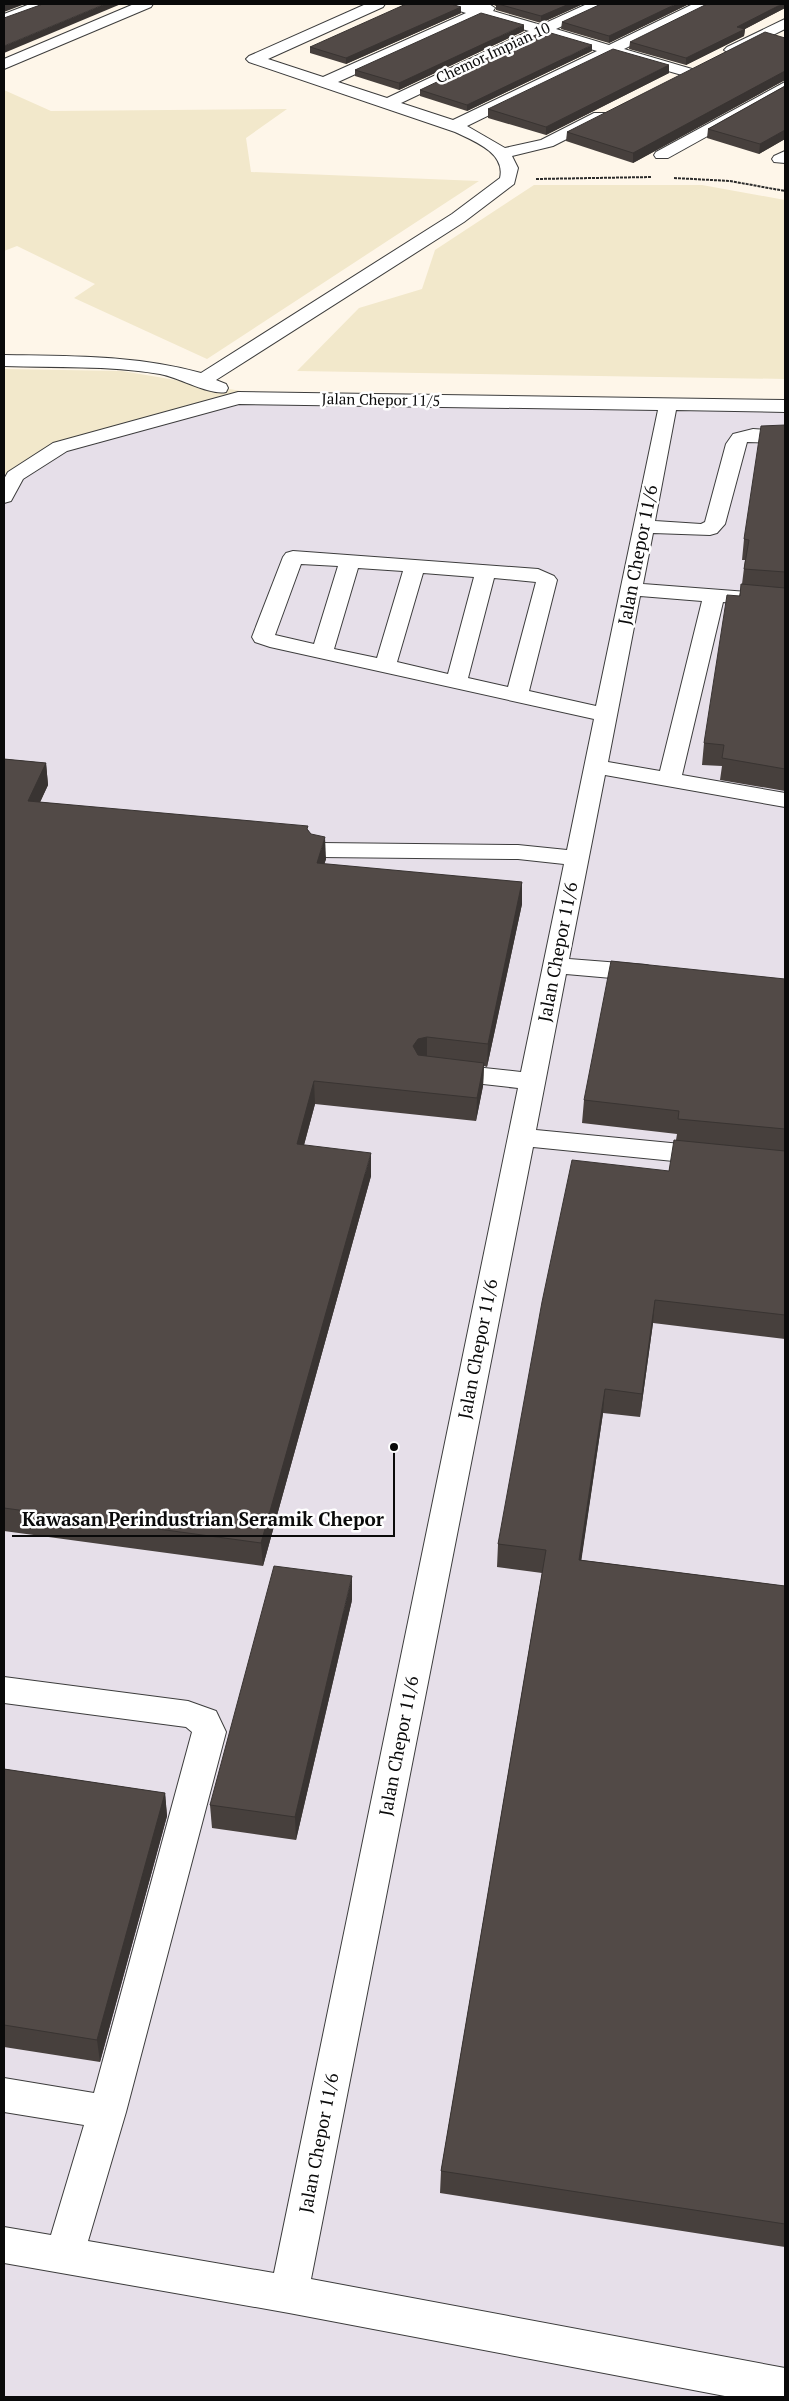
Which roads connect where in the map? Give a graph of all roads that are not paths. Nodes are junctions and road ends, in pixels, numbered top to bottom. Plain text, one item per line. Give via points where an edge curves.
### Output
1 (42, 4) edge
2 (143, 4) edge
3 (378, 4) edge
4 (452, 4) edge
5 (498, 4) edge
6 (598, 4) edge
7 (704, 4) edge
8 (480, 12) junction
9 (4, 19) edge
10 (781, 29) edge
11 (542, 30) junction
12 (611, 50) junction
13 (721, 55) edge
14 (704, 63) edge
15 (4, 64) edge
16 (687, 72) junction
17 (670, 81) edge
18 (325, 82) junction
19 (785, 87) edge
20 (388, 103) junction
21 (617, 107) edge
22 (454, 126) junction
23 (502, 154) junction
24 (662, 155) dead end
25 (4, 361) edge
26 (202, 380) junction
27 (238, 398) junction
28 (668, 405) junction
29 (785, 406) edge
30 (785, 437) edge
31 (4, 497) edge
32 (644, 526) junction
33 (350, 560) junction
34 (415, 565) junction
35 (486, 570) junction
36 (631, 589) junction
37 (714, 595) junction
38 (785, 601) edge
39 (322, 652) junction
40 (385, 666) junction
41 (456, 683) junction
42 (518, 696) junction
43 (606, 715) junction
44 (596, 767) junction
45 (669, 780) junction
46 (785, 800) edge
47 (321, 850) edge
48 (577, 858) junction
49 (556, 966) junction
50 (669, 975) edge
51 (428, 1070) edge
52 (532, 1081) junction
53 (521, 1137) junction
54 (785, 1163) edge
55 (4, 1690) edge
56 (4, 2095) edge
57 (107, 2112) junction
58 (4, 2245) edge
59 (64, 2256) junction
60 (289, 2294) junction
61 (785, 2388) edge

1 - 9 street
2 - 15 street
3 - 18 street via 254,59
4 - 8 street
5 - 8 street
6 - 11 street, Chemor Impian 10
7 - 12 street
8 - 11 street
8 - 18 street
10 - 13 street
11 - 12 street
11 - 20 street, Chemor Impian 10
12 - 16 street
12 - 22 street
14 - 16 street
16 - 17 street
18 - 20 street
19 - 24 street
20 - 22 street
21 - 23 street via 547,142
22 - 23 street via 485,141
23 - 26 street via 510,167 508,180 458,218
25 - 26 street via 118,362
26 - 27 street
27 - 28 street, Jalan Chepor 11/5
27 - 31 street, Jalan Chepor 11/5 via 60,447 15,476
28 - 29 street, Jalan Chepor 11/5
28 - 32 street, Jalan Chepor 11/6
30 - 32 street via 752,435 740,438 716,524 710,529
32 - 36 street, Jalan Chepor 11/6
33 - 34 street
33 - 39 street
33 - 39 street via 293,557 263,637
34 - 35 street
34 - 40 street
35 - 41 street
35 - 42 street via 538,574 548,580
36 - 37 street
36 - 43 street, Jalan Chepor 11/6
37 - 38 street
37 - 45 street
39 - 40 street
40 - 41 street
41 - 42 street
42 - 43 street
43 - 44 street, Jalan Chepor 11/6
44 - 45 street
44 - 48 street, Jalan Chepor 11/6
45 - 46 street
47 - 48 street via 518,852
48 - 49 street, Jalan Chepor 11/6
49 - 50 street
49 - 52 street, Jalan Chepor 11/6
51 - 52 street
52 - 53 street, Jalan Chepor 11/6
53 - 54 street
53 - 60 street, Jalan Chepor 11/6
55 - 57 street via 188,1714 204,1720 209,1732
56 - 57 street
57 - 59 street
58 - 59 street
59 - 60 street
60 - 61 street

